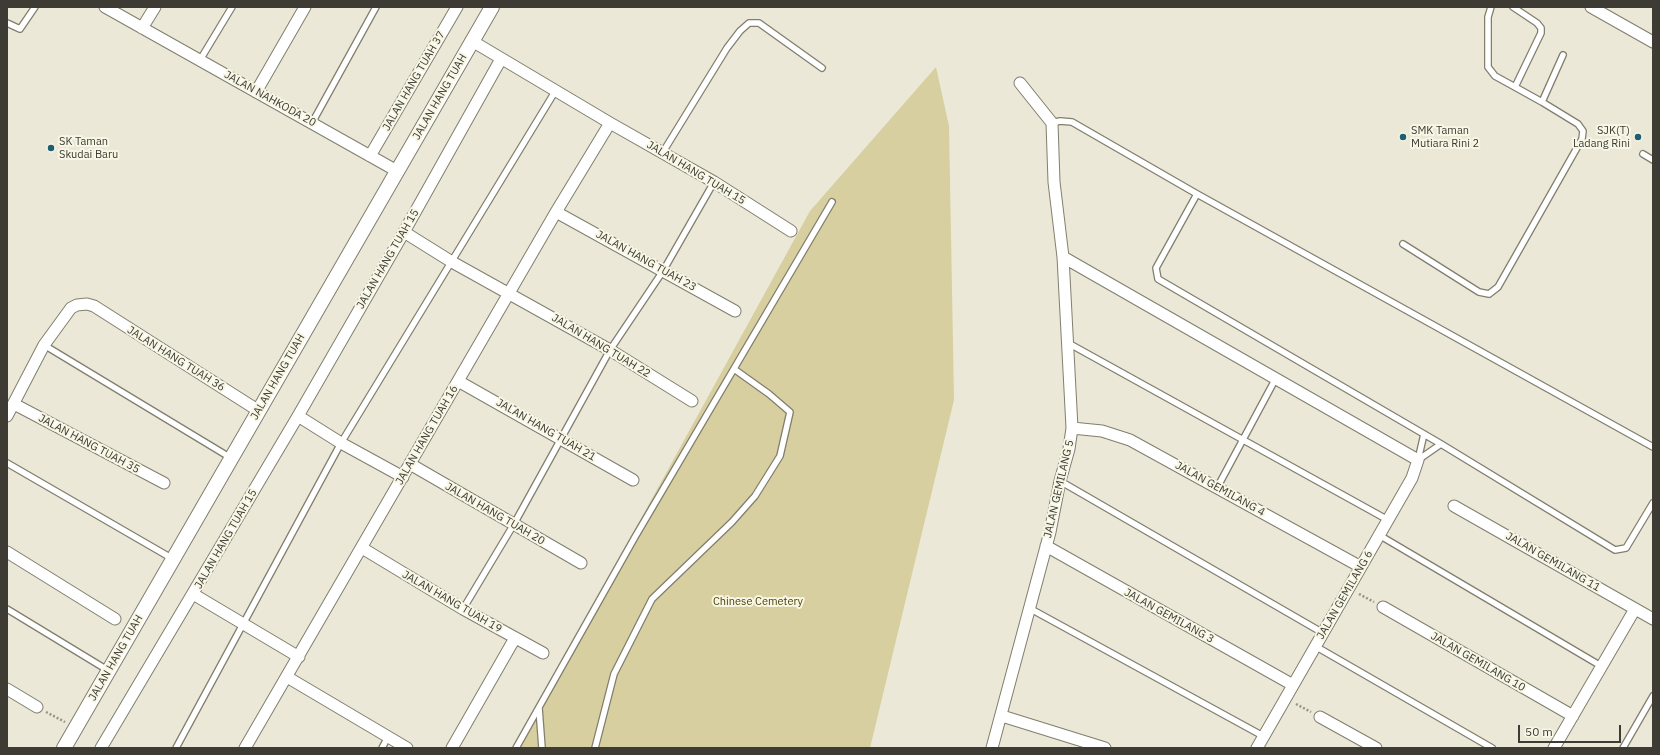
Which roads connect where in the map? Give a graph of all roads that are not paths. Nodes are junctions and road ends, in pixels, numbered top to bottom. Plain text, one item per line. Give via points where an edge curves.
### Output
1 (35, 7) edge
2 (105, 7) edge
3 (155, 7) edge
4 (232, 7) edge
5 (305, 7) edge
6 (376, 7) edge
7 (457, 7) edge
8 (492, 7) edge
9 (1491, 7) edge
10 (1513, 7) edge
11 (1591, 7) edge
12 (7, 23) edge
13 (142, 28) junction
14 (472, 41) junction
15 (1653, 42) edge
16 (1563, 55) dead end
17 (501, 59) junction
18 (200, 60) junction
19 (822, 68) dead end
20 (1020, 83) dead end
21 (1515, 87) junction
22 (557, 90) junction
23 (256, 92) junction
24 (1542, 102) junction
25 (312, 123) junction
26 (610, 123) junction
27 (1052, 123) junction
28 (663, 152) junction
29 (1642, 154) dead end
30 (370, 156) junction
31 (1653, 160) edge
32 (397, 171) junction
33 (714, 182) junction
34 (1197, 194) junction
35 (832, 202) dead end
36 (556, 212) junction
37 (791, 230) dead end
38 (404, 232) junction
39 (1403, 244) dead end
40 (1062, 257) junction
41 (452, 262) junction
42 (663, 271) junction
43 (509, 293) junction
44 (735, 311) dead end
45 (1067, 342) junction
46 (44, 346) junction
47 (610, 350) junction
48 (734, 369) junction
49 (1276, 378) junction
50 (458, 381) junction
51 (692, 401) dead end
52 (14, 404) junction
53 (259, 411) junction
54 (7, 416) edge
55 (298, 416) junction
56 (1072, 428) junction
57 (1424, 434) junction
58 (561, 439) junction
59 (1242, 439) junction
60 (341, 443) junction
61 (1441, 444) junction
62 (1653, 447) edge
63 (231, 458) junction
64 (1418, 460) junction
65 (7, 463) edge
66 (410, 464) junction
67 (403, 477) junction
68 (633, 480) dead end
69 (1060, 481) junction
70 (164, 484) dead end
71 (1217, 488) junction
72 (1653, 503) edge
73 (1454, 506) dead end
74 (1388, 520) junction
75 (514, 524) junction
76 (1380, 535) junction
77 (1046, 546) junction
78 (362, 548) junction
79 (7, 552) edge
80 (173, 560) junction
81 (581, 563) dead end
82 (1361, 567) junction
83 (193, 594) junction
84 (1383, 607) road end
85 (1029, 608) junction
86 (7, 609) edge
87 (463, 609) junction
88 (1635, 609) junction
89 (115, 618) dead end
90 (1653, 619) edge
91 (244, 624) junction
92 (1323, 632) junction
93 (514, 638) junction
94 (1315, 646) junction
95 (543, 653) dead end
96 (299, 657) junction
97 (1602, 666) junction
98 (109, 671) junction
99 (287, 677) junction
100 (1293, 685) junction
101 (7, 689) edge
102 (1653, 696) edge
103 (37, 707) road end
104 (539, 708) junction
105 (1002, 716) junction
106 (1573, 716) junction
107 (1320, 717) road end
108 (1264, 736) junction
109 (388, 737) junction
110 (64, 748) edge
111 (101, 748) edge
112 (176, 748) edge
113 (245, 748) edge
114 (382, 748) edge
115 (407, 748) edge
116 (452, 748) edge
117 (516, 748) edge
118 (542, 748) edge
119 (595, 748) edge
120 (992, 748) edge
121 (1105, 748) edge
122 (1257, 748) edge
123 (1376, 748) edge
124 (1492, 748) edge
125 (1554, 748) edge
126 (1623, 748) edge

1 - 12 lane via 20,29
2 - 13 street, JALAN NAHKODA 20
3 - 13 street
4 - 18 lane
5 - 23 street
6 - 25 lane
7 - 30 street, JALAN HANG TUAH 37
8 - 14 street, JALAN HANG TUAH
9 - 21 lane via 1488,17 1488,67 1495,76
10 - 21 lane via 1541,28 1541,33
11 - 15 street
13 - 18 street, JALAN NAHKODA 20
14 - 17 street
14 - 32 street, JALAN HANG TUAH
16 - 24 lane
17 - 22 street, JALAN HANG TUAH 15
17 - 38 street, JALAN HANG TUAH 15
18 - 23 street, JALAN NAHKODA 20
19 - 28 lane via 759,23 749,23 727,48
20 - 27 street
21 - 24 lane
22 - 26 street, JALAN HANG TUAH 15
22 - 41 lane
23 - 25 street, JALAN NAHKODA 20
24 - 39 lane via 1578,124 1583,131 1582,139 1498,287 1489,294 1479,292
25 - 30 street, JALAN NAHKODA 20
26 - 28 street, JALAN HANG TUAH 15
26 - 36 street, JALAN HANG TUAH 16
27 - 34 lane via 1072,122
27 - 40 street, JALAN GEMILANG 5 via 1054,182
28 - 33 street, JALAN HANG TUAH 15
29 - 31 lane
30 - 32 street, JALAN NAHKODA 20
32 - 53 street, JALAN HANG TUAH
33 - 37 street, JALAN HANG TUAH 15
33 - 42 lane
34 - 57 lane via 1156,268 1158,279
34 - 62 lane
35 - 48 lane
36 - 42 street, JALAN HANG TUAH 23
36 - 43 street, JALAN HANG TUAH 16
38 - 41 street, JALAN HANG TUAH 22
38 - 55 street, JALAN HANG TUAH 15
40 - 45 street, JALAN GEMILANG 5
40 - 49 street
41 - 43 street, JALAN HANG TUAH 22
41 - 60 lane
42 - 44 street, JALAN HANG TUAH 23
42 - 47 lane
43 - 47 street, JALAN HANG TUAH 22
43 - 50 street, JALAN HANG TUAH 16
45 - 56 street, JALAN GEMILANG 5
45 - 59 lane
46 - 52 street
46 - 53 street, JALAN HANG TUAH 36 via 71,308 87,304 94,306
46 - 63 lane
47 - 51 street, JALAN HANG TUAH 22
47 - 58 lane
48 - 104 lane via 635,537
48 - 119 lane via 790,412 780,456 755,496 732,522 652,598 614,674
49 - 59 lane
49 - 64 street
50 - 58 street, JALAN HANG TUAH 21
50 - 66 street, JALAN HANG TUAH 16
52 - 54 street
52 - 70 street, JALAN HANG TUAH 35
53 - 63 street, JALAN HANG TUAH
55 - 60 street
55 - 83 street, JALAN HANG TUAH 15
56 - 69 street, JALAN GEMILANG 5
56 - 71 street, JALAN GEMILANG 4 via 1102,431 1130,440
57 - 61 lane
57 - 64 lane
58 - 68 street, JALAN HANG TUAH 21
58 - 75 lane
59 - 71 lane
59 - 74 lane
60 - 67 street
60 - 91 lane
61 - 64 lane
61 - 72 lane via 1616,550 1626,548
63 - 80 street, JALAN HANG TUAH
64 - 74 street, JALAN GEMILANG 6 via 1412,478
65 - 80 lane
66 - 67 street, JALAN HANG TUAH 16
66 - 75 street, JALAN HANG TUAH 20
67 - 78 street, JALAN HANG TUAH 16
69 - 77 street, JALAN GEMILANG 5
69 - 92 lane
71 - 82 street, JALAN GEMILANG 4
73 - 88 street, JALAN GEMILANG 11
74 - 76 street, JALAN GEMILANG 6
75 - 81 street, JALAN HANG TUAH 20
75 - 87 lane
76 - 82 street, JALAN GEMILANG 6
76 - 97 lane
77 - 85 street, JALAN GEMILANG 5
77 - 100 street, JALAN GEMILANG 3
78 - 87 street, JALAN HANG TUAH 19
78 - 96 street, JALAN HANG TUAH 16
79 - 89 street
80 - 98 street, JALAN HANG TUAH
82 - 92 street, JALAN GEMILANG 6
83 - 91 street
83 - 111 street, JALAN HANG TUAH 15
84 - 106 street, JALAN GEMILANG 10
85 - 105 street, JALAN GEMILANG 5
85 - 108 lane
86 - 98 lane
87 - 93 street, JALAN HANG TUAH 19
88 - 90 street, JALAN GEMILANG 11
88 - 97 street
91 - 96 street
91 - 112 lane
92 - 94 street, JALAN GEMILANG 6
93 - 95 street, JALAN HANG TUAH 19
93 - 116 street
94 - 100 street, JALAN GEMILANG 6
94 - 124 lane
96 - 99 street, JALAN HANG TUAH 16
97 - 106 street
98 - 110 street, JALAN HANG TUAH
99 - 109 street
99 - 113 street, JALAN HANG TUAH 16
100 - 108 street, JALAN GEMILANG 6
101 - 103 street
102 - 126 lane
104 - 117 lane
104 - 118 lane
105 - 120 street, JALAN GEMILANG 5
105 - 121 street
106 - 125 street
107 - 123 street
108 - 122 street, JALAN GEMILANG 6
109 - 114 lane
109 - 115 street

